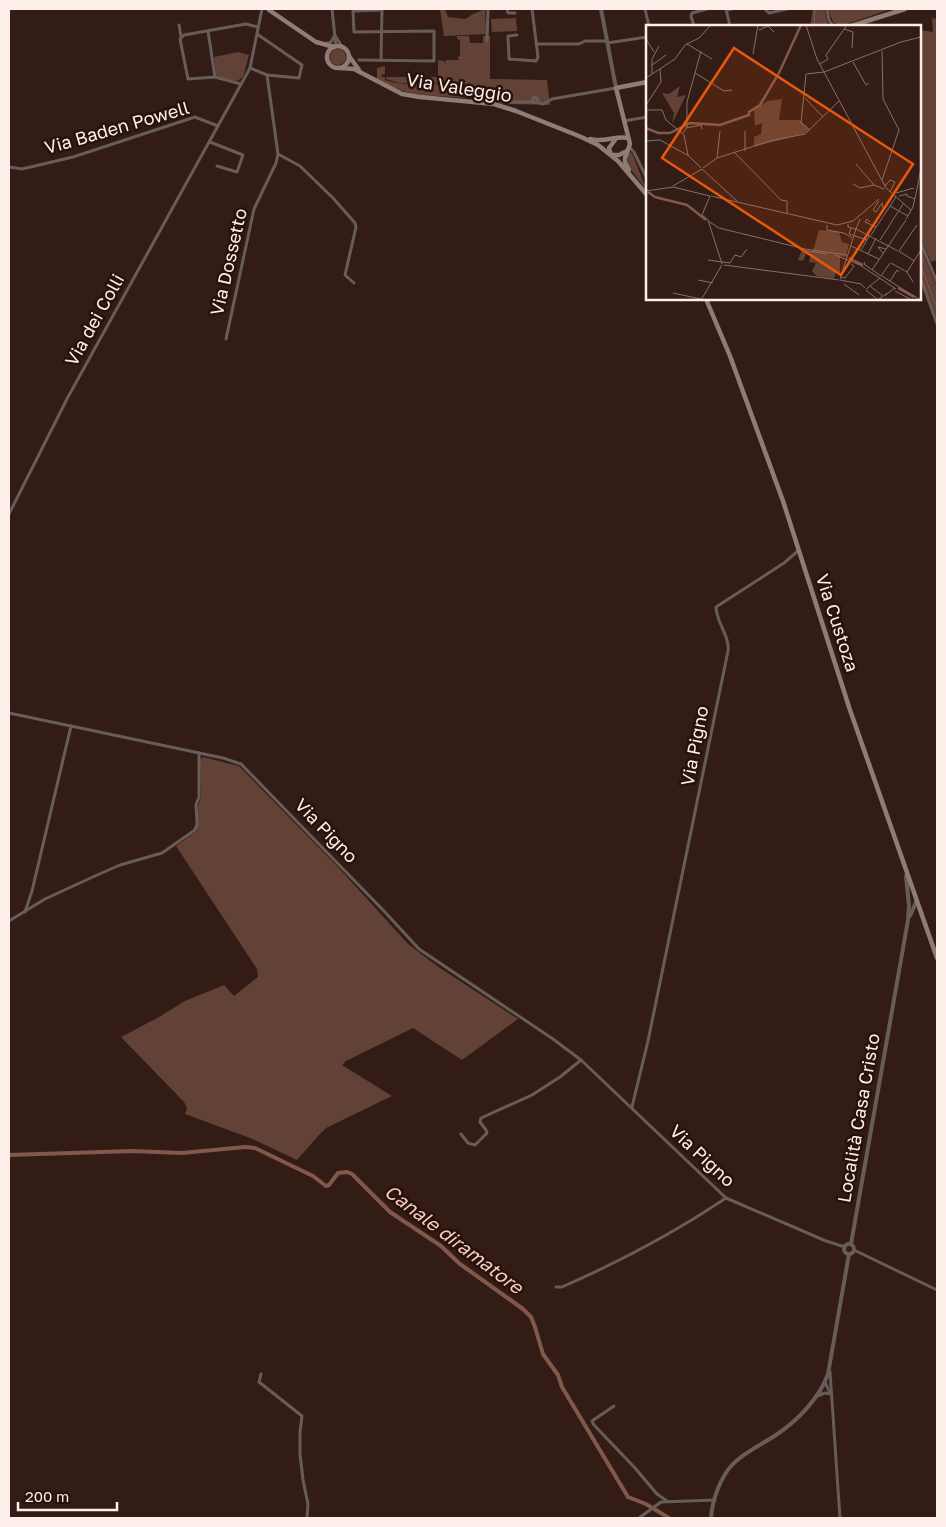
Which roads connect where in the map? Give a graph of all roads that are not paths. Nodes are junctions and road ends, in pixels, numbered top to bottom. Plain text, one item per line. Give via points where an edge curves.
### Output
1 (262, 9) edge
2 (332, 9) edge
3 (382, 9) edge
4 (488, 9) edge
5 (507, 9) edge
6 (532, 9) edge
7 (601, 9) edge
8 (645, 9) edge
9 (707, 9) edge
10 (726, 9) edge
11 (732, 9) edge
12 (765, 9) edge
13 (787, 9) edge
14 (827, 9) edge
15 (905, 9) edge
16 (269, 10) dead end
17 (515, 13) dead end
18 (179, 25) dead end
19 (649, 25) edge
20 (694, 25) edge
21 (730, 25) edge
22 (831, 25) edge
23 (854, 25) edge
24 (258, 27) junction
25 (208, 31) junction
26 (382, 32) junction
27 (257, 34) junction
28 (335, 34) junction
29 (183, 35) junction
30 (517, 35) dead end
31 (646, 37) edge
32 (487, 41) dead end
33 (316, 42) junction
34 (607, 42) junction
35 (322, 44) junction
36 (536, 44) junction
37 (335, 47) junction
38 (343, 48) junction
39 (348, 52) junction
40 (327, 59) junction
41 (359, 60) dead end
42 (381, 60) junction
43 (250, 68) junction
44 (340, 68) junction
45 (364, 74) junction
46 (267, 75) junction
47 (215, 77) junction
48 (646, 82) edge
49 (241, 84) junction
50 (616, 88) junction
51 (505, 90) dead end
52 (646, 117) edge
53 (624, 122) junction
54 (218, 126) junction
55 (579, 136) junction
56 (618, 138) junction
57 (628, 138) junction
58 (210, 142) junction
59 (628, 149) junction
60 (278, 154) junction
61 (611, 155) junction
62 (217, 166) dead end
63 (9, 167) edge
64 (646, 177) edge
65 (638, 183) junction
66 (646, 194) edge
67 (921, 243) edge
68 (921, 279) edge
69 (937, 282) edge
70 (354, 283) dead end
71 (706, 300) edge
72 (937, 324) edge
73 (226, 339) dead end
74 (9, 514) edge
75 (799, 550) junction
76 (9, 713) edge
77 (71, 726) junction
78 (199, 753) junction
79 (904, 862) junction
80 (917, 900) junction
81 (909, 906) junction
82 (25, 912) junction
83 (922, 912) junction
84 (911, 914) junction
85 (908, 920) junction
86 (9, 921) edge
87 (935, 944) edge
88 (937, 958) edge
89 (581, 1060) junction
90 (632, 1108) junction
91 (461, 1134) dead end
92 (726, 1198) junction
93 (851, 1244) junction
94 (844, 1247) junction
95 (854, 1250) junction
96 (849, 1254) junction
97 (556, 1287) dead end
98 (937, 1290) edge
99 (829, 1363) junction
100 (261, 1374) dead end
101 (825, 1382) junction
102 (831, 1386) junction
103 (831, 1395) junction
104 (817, 1396) junction
105 (614, 1406) dead end
106 (715, 1500) junction
107 (667, 1501) junction
108 (307, 1518) edge
109 (639, 1518) edge
110 (711, 1518) edge
111 (840, 1518) edge

1 - 24 street, Via dei Colli
2 - 28 street
3 - 26 street
3 - 26 street via 353,11 354,32
4 - 32 street
5 - 17 street via 508,13
6 - 36 street
7 - 34 street
8 - 19 street
9 - 20 street via 692,14
10 - 11 street
10 - 21 street
12 - 13 street via 769,13
14 - 22 street
15 - 23 main road
16 - 33 main road
18 - 29 street
24 - 25 street via 246,24
24 - 27 street, Via dei Colli
25 - 29 street
25 - 47 street
26 - 42 street
26 - 42 street via 434,31 435,50 434,61
27 - 43 street, Via dei Colli
27 - 46 street via 302,65 299,78
28 - 35 street via 331,42
28 - 37 street
28 - 38 street
29 - 47 street via 180,39 188,79
30 - 36 street via 507,38 509,59 536,61
31 - 34 street
33 - 35 main road
33 - 40 main road
34 - 36 street
34 - 50 street
35 - 37 main road
37 - 38 main road
37 - 40 main road via 329,51
38 - 39 main road
39 - 44 main road via 348,62
39 - 45 main road, Via Valeggio
40 - 44 main road via 333,67
41 - 42 street
43 - 46 street
43 - 49 street, Via dei Colli
44 - 45 main road, Via Valeggio
45 - 55 main road, Via Valeggio via 402,94 494,104
46 - 60 street, Via Dossetto
47 - 49 street
48 - 50 main road
49 - 54 street, Via dei Colli
50 - 51 street via 552,99 543,104 505,102
50 - 53 main road
52 - 53 street
53 - 56 main road via 624,131
53 - 57 main road
54 - 58 street, Via dei Colli
54 - 63 street, Via Baden Powell via 195,117 73,157 22,168
55 - 56 main road via 596,141
55 - 61 main road
56 - 57 main road
56 - 61 main road via 609,148
57 - 59 main road
58 - 62 street via 243,155 237,172
58 - 74 street, Via dei Colli via 68,397
59 - 61 main road via 619,155
59 - 64 street via 634,152
59 - 65 main road via 625,162
60 - 70 street via 300,166 355,223 345,275
60 - 73 street, Via Dossetto via 254,209
61 - 65 main road
65 - 66 main road
67 - 69 street
68 - 72 street
71 - 75 main road, Via Custoza
75 - 79 main road, Via Custoza via 850,710
75 - 90 street, Via Pigno via 784,564 716,607 728,651
76 - 77 street, Via Pigno
77 - 78 street, Via Pigno
77 - 82 street
78 - 82 street via 195,830 162,853 120,865 67,888
78 - 89 street, Via Pigno via 241,764 419,949
79 - 80 main road, Via Custoza
79 - 81 street
80 - 81 street
80 - 83 main road, Via Custoza
80 - 84 street
81 - 85 street
82 - 86 street
83 - 84 street
83 - 87 main road, Via Custoza
84 - 85 street
85 - 93 street, Località Casa Cristo
87 - 88 main road, Via Custoza
89 - 90 street, Via Pigno
89 - 91 street via 532,1095 481,1118 487,1133 475,1145 468,1143
90 - 92 street, Via Pigno
92 - 94 street, Via Pigno
92 - 97 street via 611,1265
93 - 94 street
93 - 95 street
94 - 96 street
95 - 96 street
95 - 98 street
96 - 99 street
99 - 101 street
99 - 102 street
100 - 108 street via 259,1382 302,1416 300,1454 308,1504
101 - 102 street
101 - 103 street
101 - 104 street
102 - 103 street
103 - 104 street
103 - 111 street
104 - 106 street via 778,1434 737,1460 727,1471
105 - 107 street via 592,1421 594,1425
106 - 107 street
106 - 110 street
107 - 109 street via 655,1505

